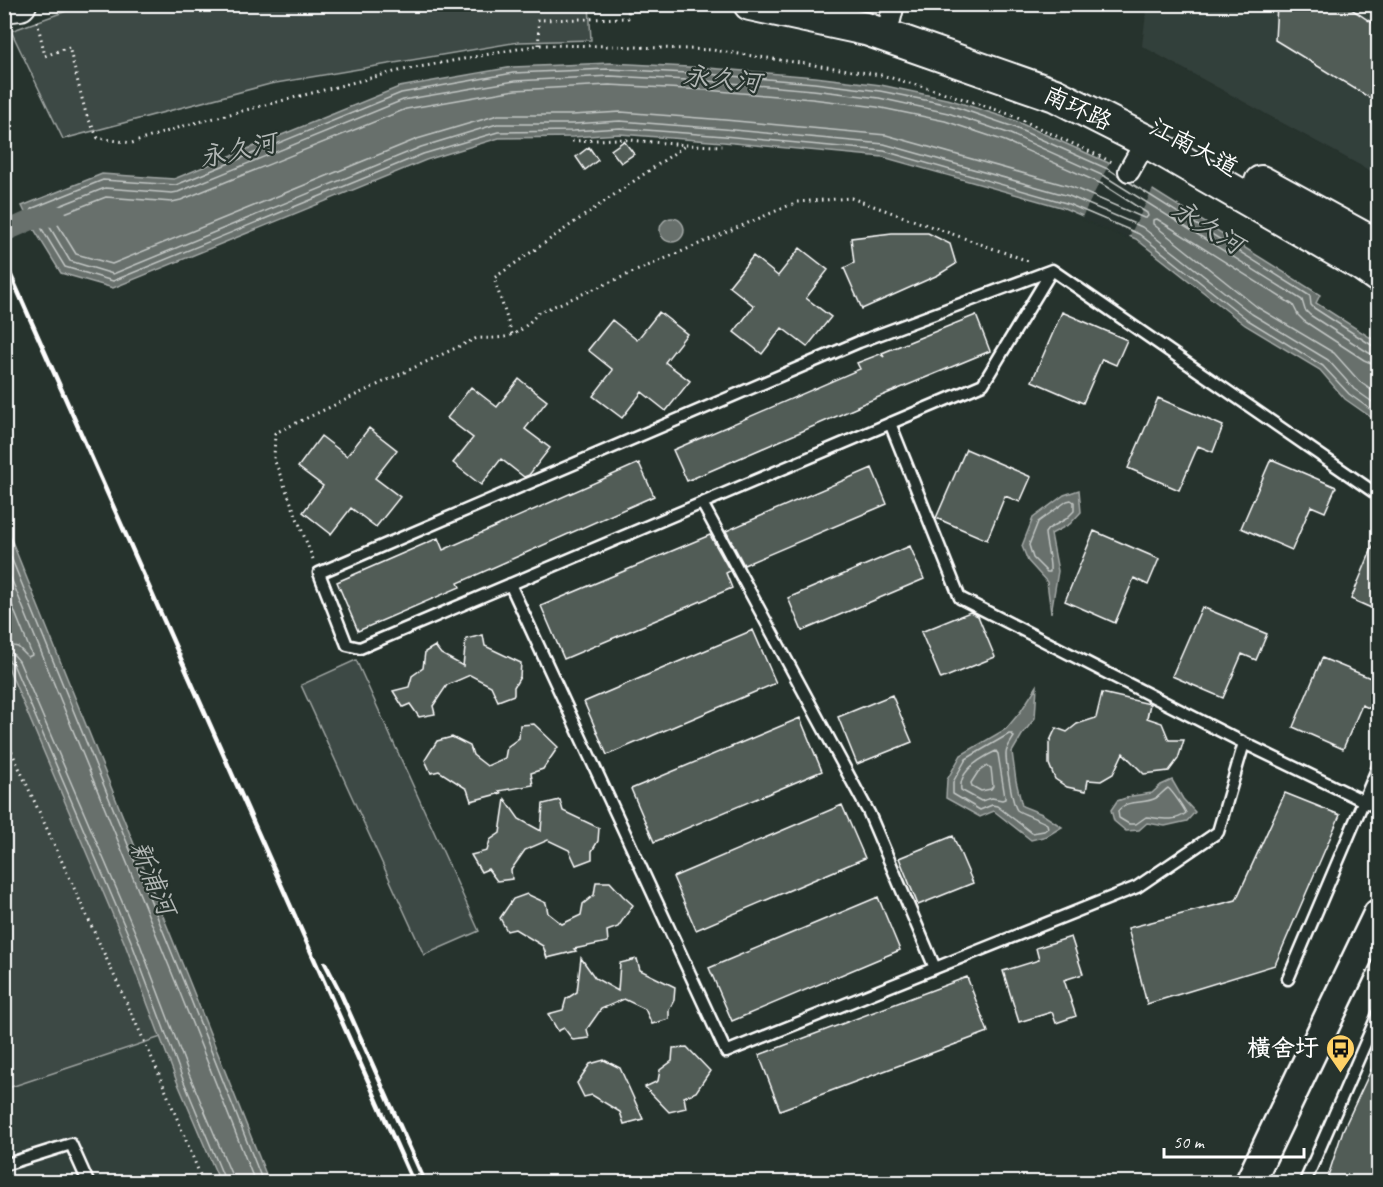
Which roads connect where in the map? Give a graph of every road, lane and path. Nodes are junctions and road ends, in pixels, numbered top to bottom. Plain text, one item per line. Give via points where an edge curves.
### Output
1 (629, 4) edge
2 (750, 4) edge
3 (833, 4) edge
4 (4, 6) edge
5 (28, 10) edge
6 (886, 11) edge
7 (539, 45) junction
8 (572, 141) dead end
9 (1146, 141) junction
10 (686, 145) junction
11 (722, 146) dead end
12 (1122, 166) joint
13 (1378, 246) edge
14 (1052, 270) junction
15 (1378, 276) edge
16 (512, 334) junction
17 (890, 423) junction
18 (1378, 495) edge
19 (702, 503) junction
20 (319, 573) junction
21 (510, 584) junction
22 (4, 735) edge
23 (1244, 742) junction
24 (1378, 767) edge
25 (1364, 801) junction
26 (1378, 808) edge
27 (1378, 914) edge
28 (1378, 936) edge
29 (935, 968) junction
30 (1288, 979) dead end
31 (1378, 1014) edge
32 (4, 1165) edge
33 (88, 1182) edge
34 (203, 1182) edge
35 (1250, 1182) edge
36 (1262, 1182) edge
37 (1305, 1182) edge

1 - 7 path via 628,18 538,20
2 - 9 main road, 南环路 via 876,33 1055,95
3 - 6 main road, 江南大道
4 - 5 main road
5 - 7 path via 45,56 69,47 86,114 98,138 132,143 398,71
6 - 13 main road, 江南大道 via 1059,79 1157,126
7 - 12 path via 713,50 881,75 1009,114
8 - 10 path via 618,139
9 - 12 street
9 - 15 main road, 南环路
10 - 11 path
10 - 16 path via 494,278
14 - 16 path via 851,198 797,202 538,313 523,330
14 - 17 lane via 983,384
14 - 18 lane
14 - 20 lane via 860,342
16 - 20 path via 500,339 477,338 275,433 274,459
17 - 19 lane
17 - 23 lane via 960,598
19 - 21 lane
19 - 29 lane via 868,813
20 - 21 lane via 347,645 360,648
21 - 29 lane via 726,1052
22 - 34 path via 156,1067
23 - 25 lane
23 - 29 lane via 1218,832 1137,887
24 - 25 lane
25 - 26 lane
25 - 30 lane
27 - 35 main road
28 - 36 main road
31 - 37 lane
32 - 33 lane via 70,1144

